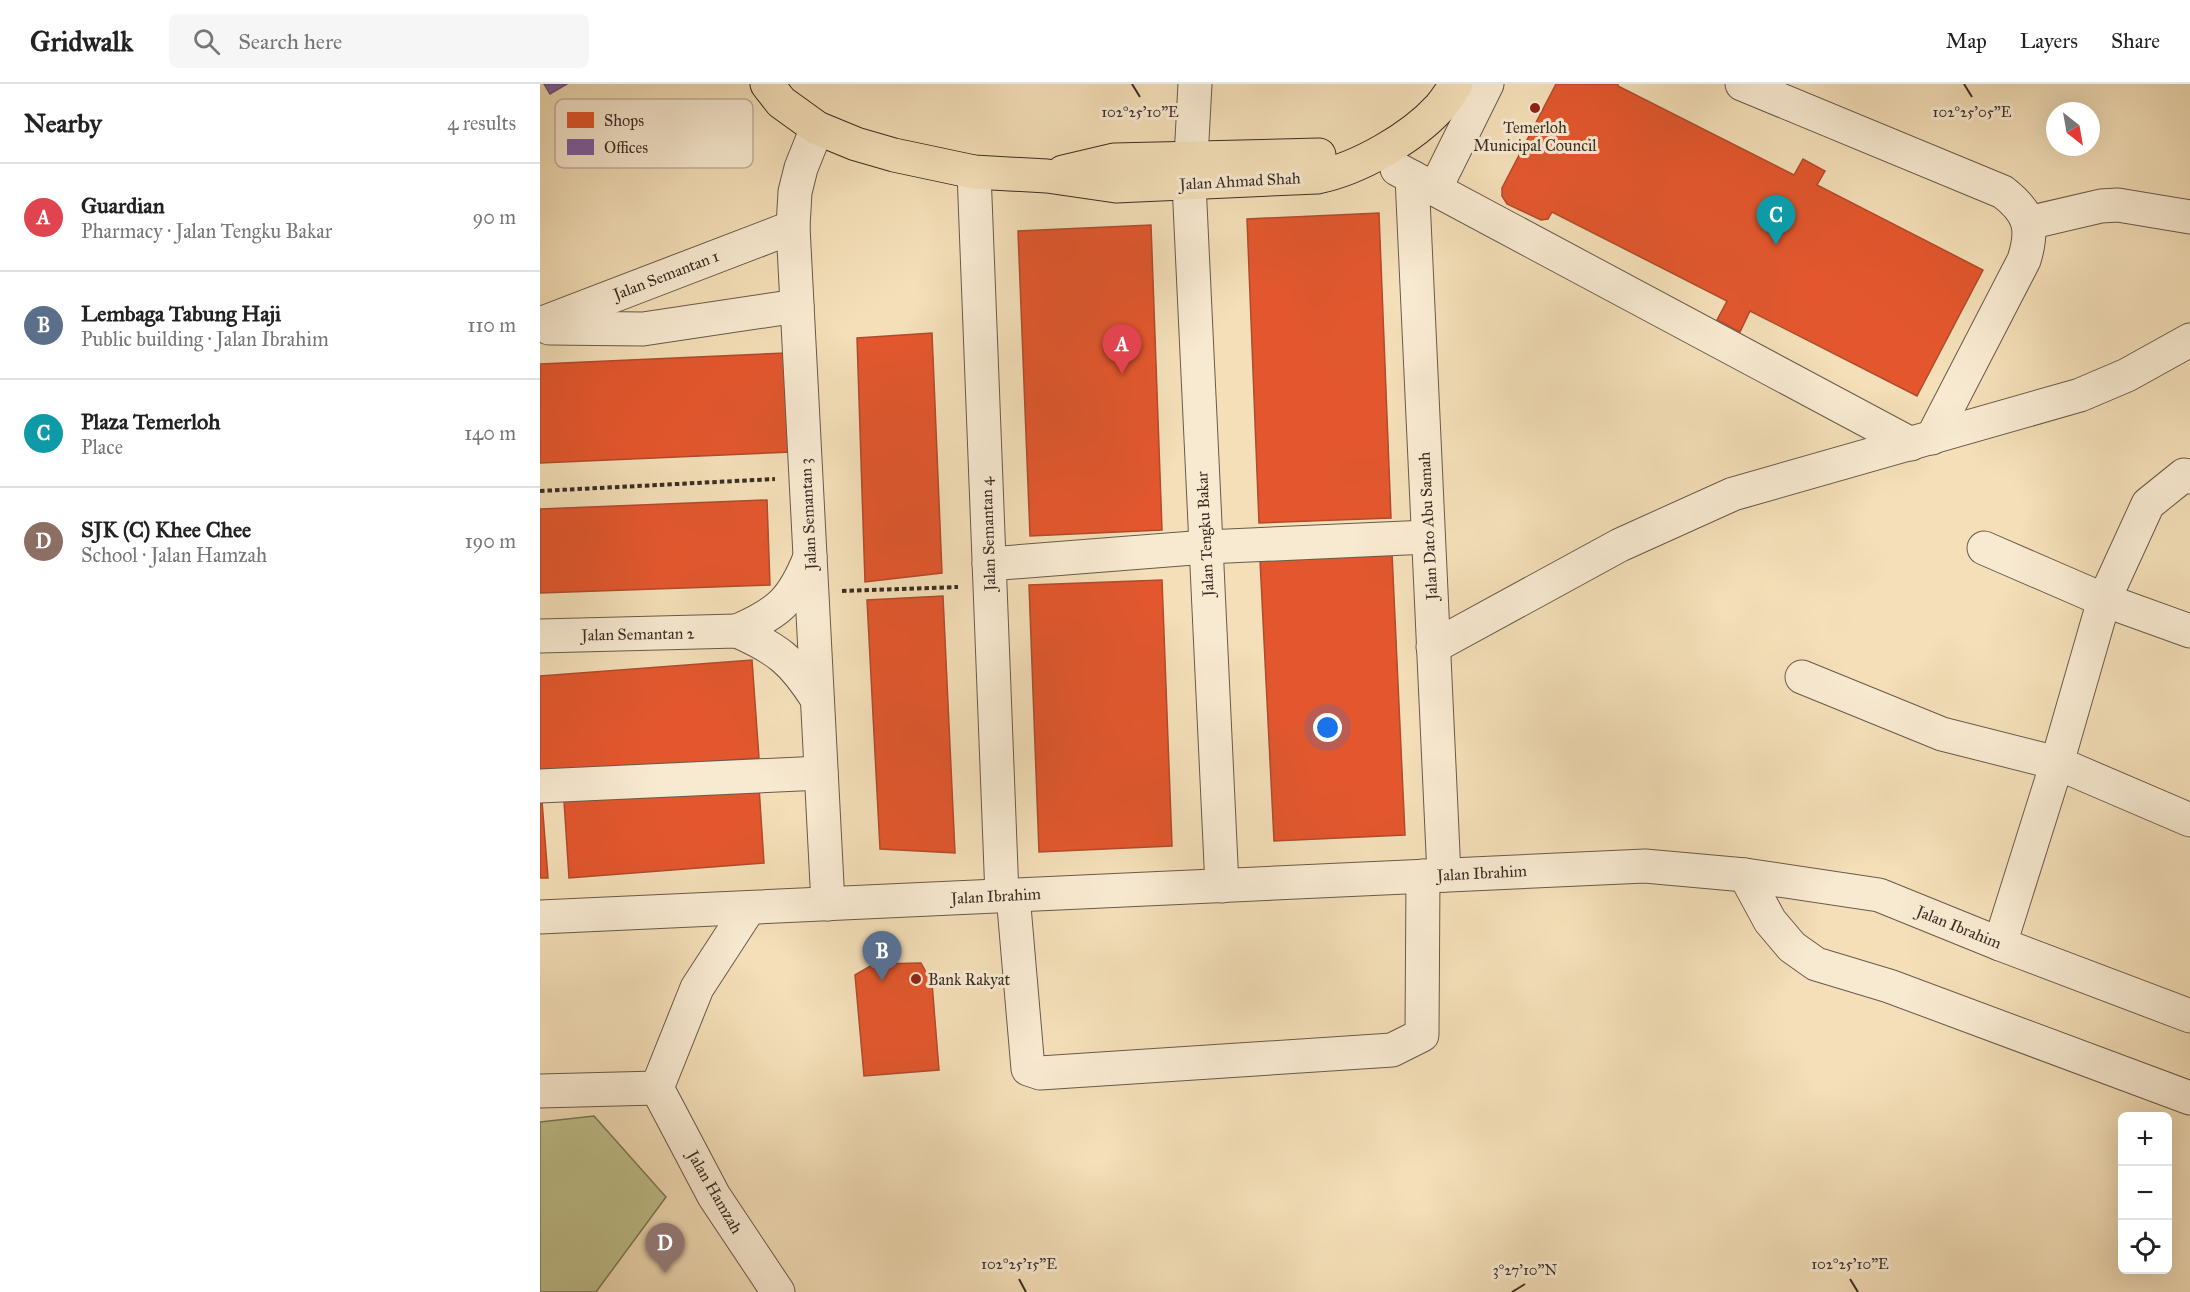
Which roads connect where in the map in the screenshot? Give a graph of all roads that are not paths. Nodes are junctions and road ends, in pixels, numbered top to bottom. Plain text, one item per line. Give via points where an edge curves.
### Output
1 (767, 84) edge
2 (1195, 84) edge
3 (1456, 84) edge
4 (1487, 84) edge
5 (1742, 84) edge
6 (1420, 126) junction
7 (817, 128) junction
8 (1374, 156) junction
9 (1190, 170) junction
10 (974, 172) junction
11 (1424, 183) junction
12 (2190, 217) edge
13 (2028, 223) junction
14 (793, 226) junction
15 (797, 306) junction
16 (540, 326) edge
17 (2190, 340) edge
18 (1922, 441) junction
19 (2190, 477) edge
20 (1428, 537) junction
21 (1206, 547) junction
22 (1984, 548) dead end
23 (810, 556) junction
24 (989, 575) junction
25 (2104, 600) junction
26 (2190, 631) edge
27 (737, 632) junction
28 (540, 636) edge
29 (1433, 647) junction
30 (1802, 677) dead end
31 (817, 699) junction
32 (2057, 763) junction
33 (821, 773) junction
34 (540, 786) edge
35 (2190, 820) edge
36 (1744, 874) junction
37 (1434, 876) junction
38 (1222, 886) junction
39 (1007, 896) junction
40 (828, 904) junction
41 (749, 908) junction
42 (540, 917) edge
43 (2000, 944) junction
44 (2190, 1016) edge
45 (657, 1088) junction
46 (540, 1091) edge
47 (2190, 1098) edge
48 (778, 1292) edge

1 - 7 main road, Jalan Ahmad Shah via 781,102
2 - 9 street, Jalan Tengku Bakar
3 - 6 main road, Jalan Ahmad Shah
4 - 11 street
5 - 13 street via 2003,192 2019,204
6 - 8 main road, Jalan Ahmad Shah
6 - 9 main road, Jalan Ahmad Shah via 1344,153
7 - 10 main road, Jalan Ahmad Shah via 894,155
7 - 14 street, Jalan Semantan 3 via 795,192
8 - 9 main road, Jalan Ahmad Shah via 1337,173 1317,177
8 - 11 street
9 - 10 main road, Jalan Ahmad Shah via 1116,186 1047,176
9 - 21 street, Jalan Tengku Bakar
10 - 24 street, Jalan Semantan 4
11 - 18 street
11 - 20 street, Jalan Dato Abu Samah
12 - 13 street via 2118,205
13 - 18 street via 2030,243 2024,260
14 - 15 street, Jalan Semantan 3
14 - 16 street, Jalan Semantan 1
15 - 16 street, Jalan Semantan 1 via 643,329
15 - 23 street, Jalan Semantan 3
17 - 18 street via 2127,375 2080,395
18 - 29 street via 1733,494 1620,545
19 - 25 street via 2184,475 2148,504
20 - 21 street
20 - 29 street, Jalan Dato Abu Samah
21 - 24 street
21 - 38 street, Jalan Tengku Bakar
22 - 25 street
23 - 27 street, Jalan Semantan 2 via 800,582 783,605
23 - 31 street, Jalan Semantan 3
24 - 39 street, Jalan Semantan 4
25 - 26 street
25 - 32 street
27 - 28 street, Jalan Semantan 2
27 - 31 street, Jalan Semantan 2 via 767,645 788,660
29 - 37 street, Jalan Dato Abu Samah
30 - 32 street via 1942,734
31 - 33 street, Jalan Semantan 3
32 - 35 street
32 - 43 street
33 - 34 street
33 - 40 street, Jalan Semantan 3
36 - 37 street, Jalan Ibrahim via 1645,866
36 - 43 street, Jalan Ibrahim via 1879,895
36 - 47 street via 1770,921 1792,947 1816,964 1889,986
37 - 38 street, Jalan Ibrahim
37 - 39 street, Jalan Semantan 4 via 1422,1035 1392,1050 1040,1074 1028,1069
38 - 39 street, Jalan Ibrahim
39 - 40 street, Jalan Ibrahim
40 - 41 street, Jalan Ibrahim
41 - 42 street, Jalan Ibrahim
41 - 45 street via 697,988
43 - 44 street, Jalan Ibrahim
45 - 46 street
45 - 48 street, Jalan Hamzah via 714,1196

